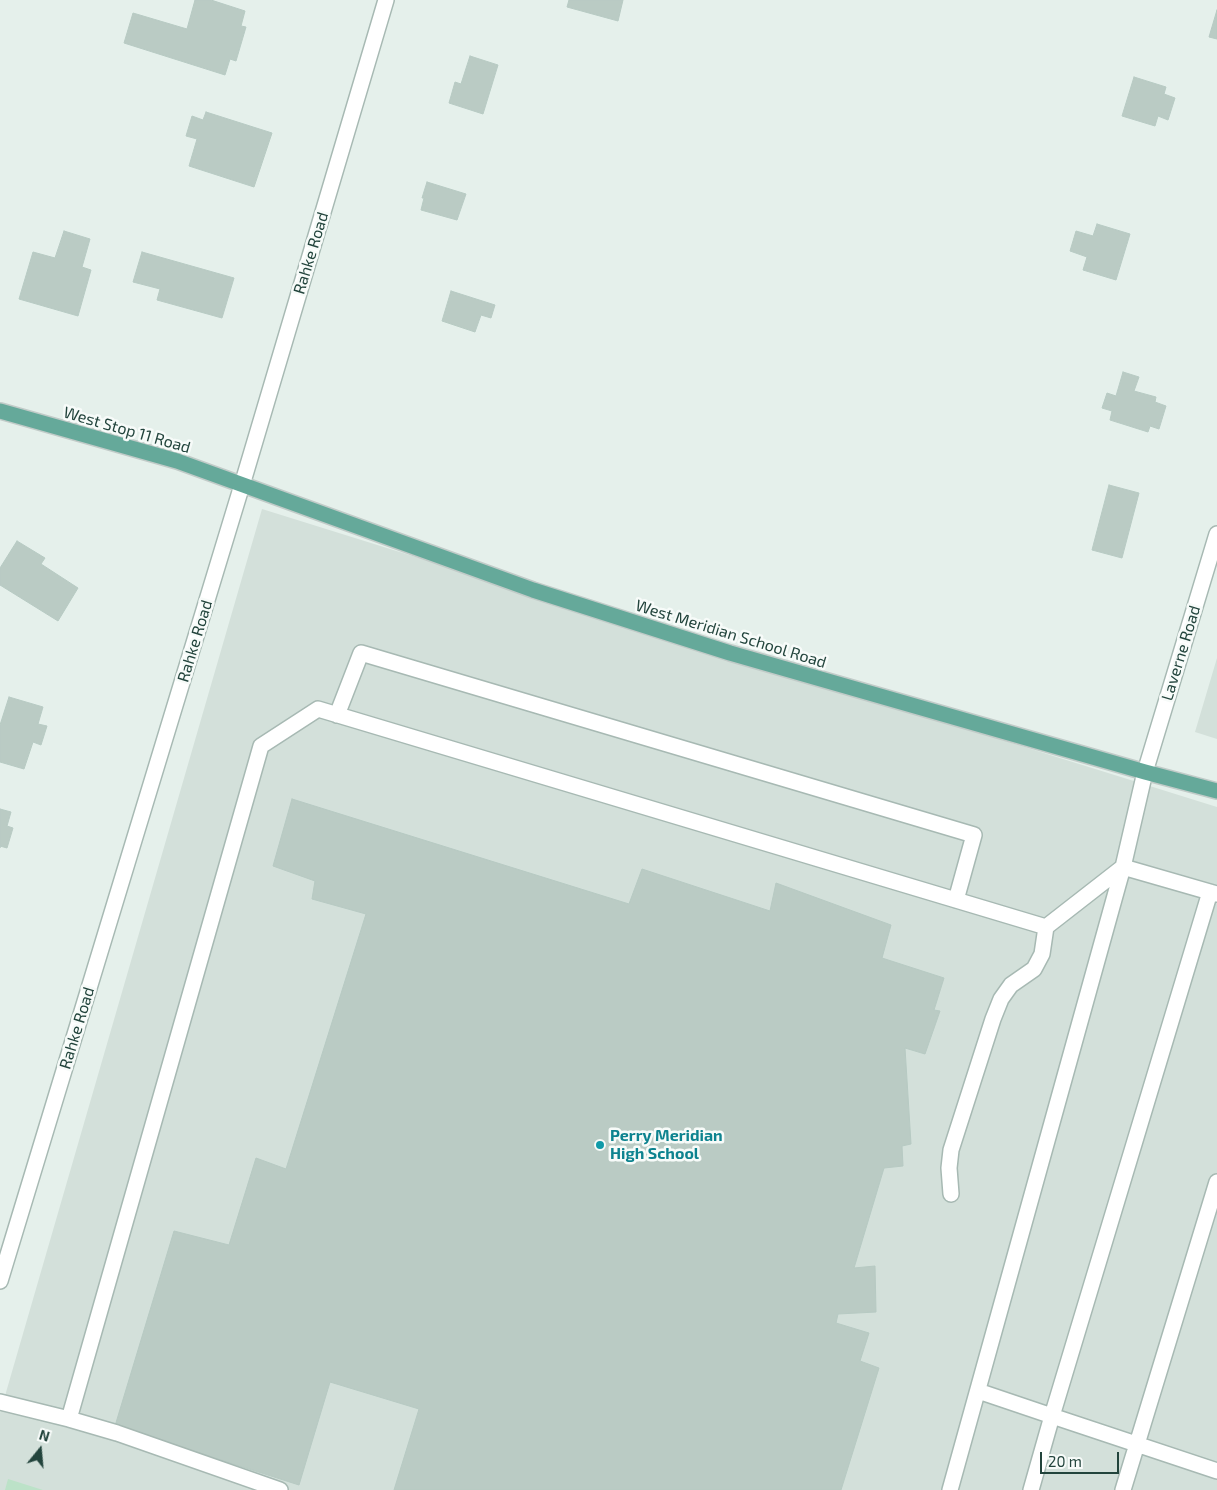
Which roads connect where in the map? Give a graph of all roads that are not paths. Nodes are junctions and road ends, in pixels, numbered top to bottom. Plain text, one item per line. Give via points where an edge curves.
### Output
1 (386, 0) edge
2 (0, 411) edge
3 (242, 485) junction
4 (1217, 534) edge
5 (337, 714) junction
6 (1145, 772) junction
7 (1217, 791) edge
8 (1123, 867) junction
9 (1214, 893) edge
10 (956, 900) junction
11 (1046, 927) junction
12 (1217, 1182) edge
13 (951, 1194) dead end
14 (0, 1281) edge
15 (978, 1391) junction
16 (0, 1402) edge
17 (1052, 1416) junction
18 (69, 1420) junction
19 (1136, 1445) junction
20 (1216, 1467) edge
21 (280, 1490) edge
22 (950, 1490) edge
23 (1031, 1490) edge
24 (1123, 1490) edge

1 - 3 street, Rahke Road
2 - 3 main road, West Stop 11 Road via 177,462
3 - 6 main road, West Meridian School Road via 449,561 609,615 766,664
3 - 14 street, Rahke Road
4 - 6 street, Laverne Road
5 - 10 street
5 - 10 street via 361,653 965,832 974,835
5 - 18 street via 318,709 260,746
6 - 7 main road, West Meridian School Road
6 - 8 street, Laverne Road
8 - 9 street
8 - 11 street
8 - 15 street, Laverne Road
9 - 17 street
10 - 11 street
11 - 13 street via 1042,954 1034,969 1010,985 993,1019 951,1150
12 - 19 street
15 - 17 street
15 - 22 street, Laverne Road
16 - 18 street
17 - 19 street
17 - 23 street
18 - 21 street via 117,1433
19 - 20 street
19 - 24 street

